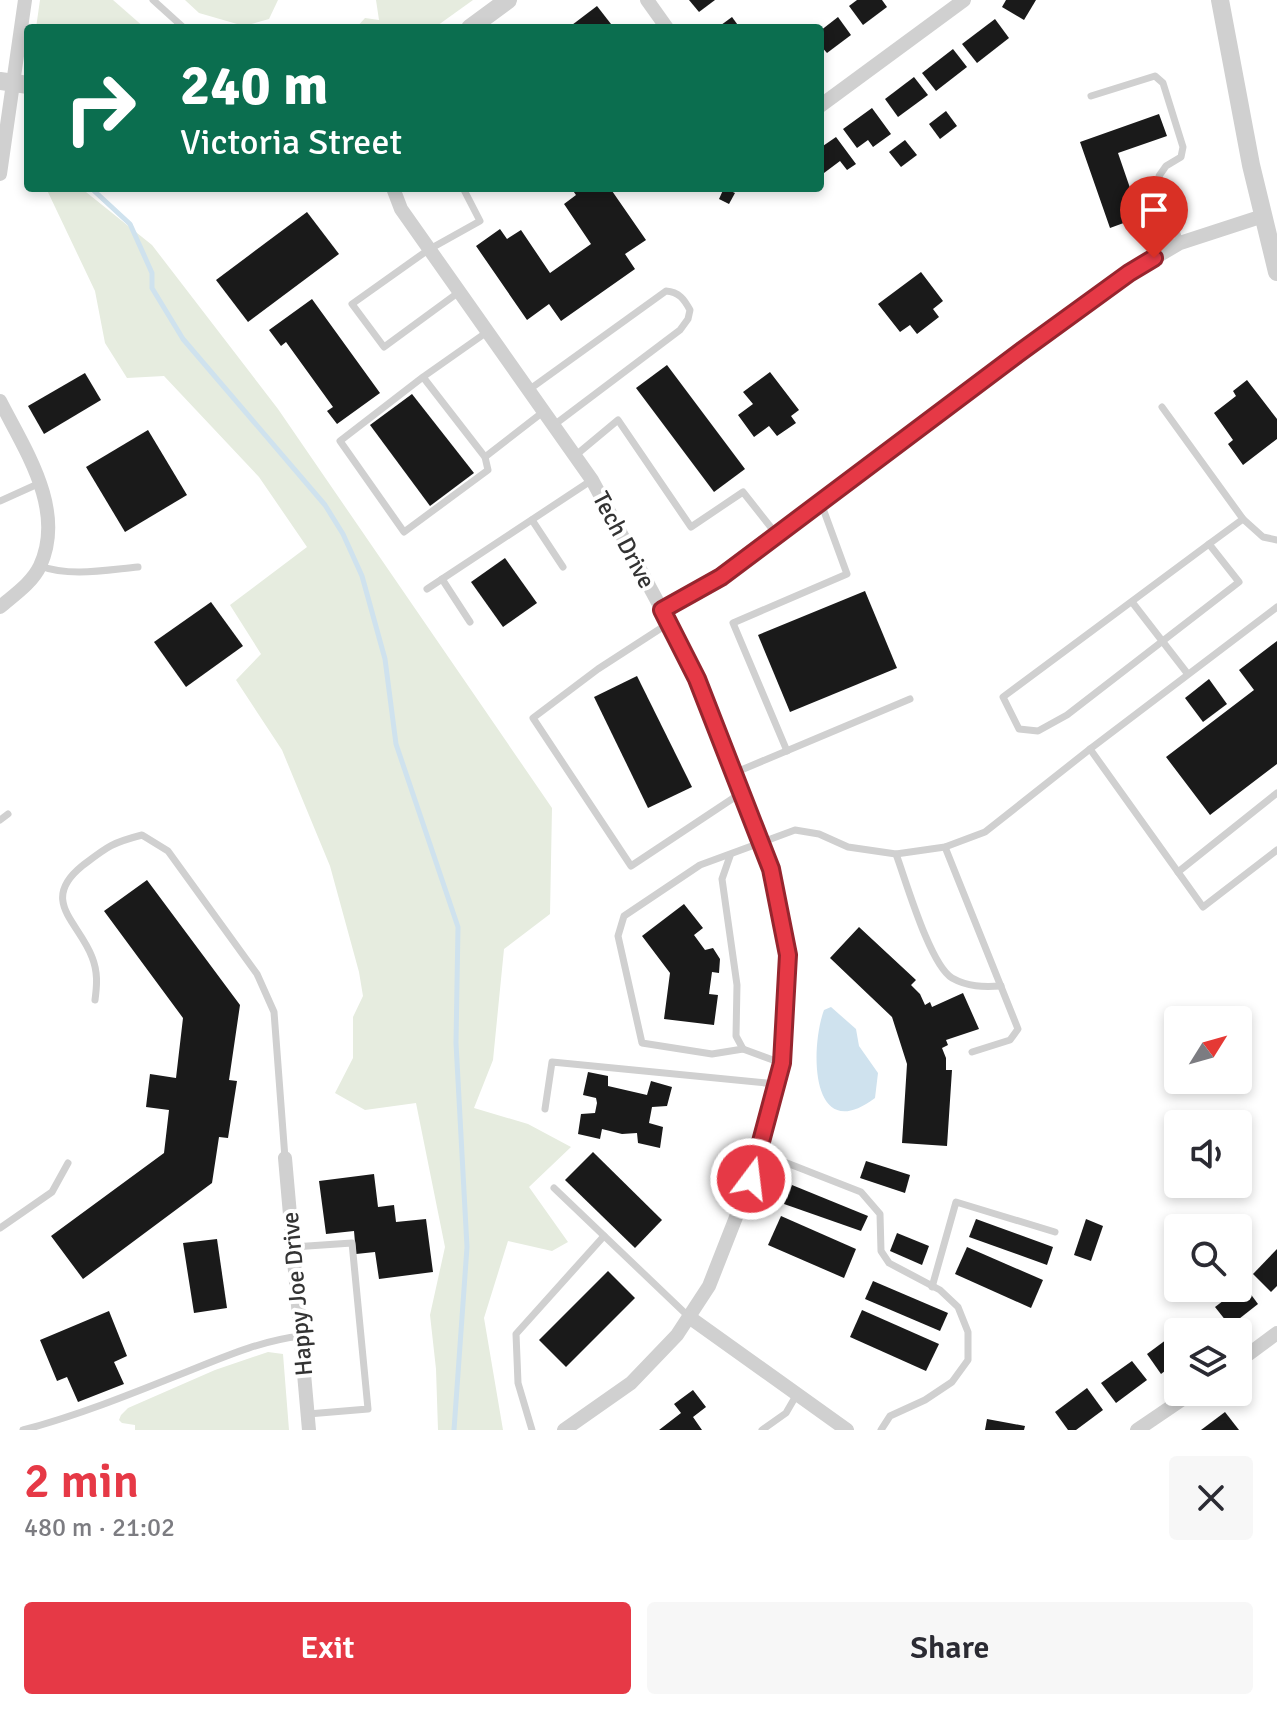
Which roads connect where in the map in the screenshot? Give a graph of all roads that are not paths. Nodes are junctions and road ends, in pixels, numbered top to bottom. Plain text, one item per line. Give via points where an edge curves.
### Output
1 (25, 0) edge
2 (153, 0) edge
3 (508, 0) edge
4 (647, 0) edge
5 (964, 0) edge
6 (1220, 0) edge
7 (180, 24) edge
8 (475, 24) edge
9 (664, 24) edge
10 (14, 83) edge
11 (1091, 96) dead end
12 (824, 103) edge
13 (0, 174) edge
14 (395, 192) edge
15 (465, 192) edge
16 (1263, 216) junction
17 (1180, 243) junction
18 (428, 250) junction
19 (1277, 272) edge
20 (459, 292) junction
21 (488, 332) junction
22 (423, 377) junction
23 (530, 389) junction
24 (0, 401) edge
25 (1162, 407) dead end
26 (545, 411) junction
27 (554, 425) junction
28 (576, 455) junction
29 (485, 457) junction
30 (592, 480) junction
31 (40, 483) junction
32 (0, 501) edge
33 (820, 501) junction
34 (1243, 519) junction
35 (532, 520) junction
36 (777, 535) junction
37 (1277, 540) edge
38 (1209, 544) junction
39 (40, 566) junction
40 (138, 567) dead end
41 (563, 567) dead end
42 (442, 579) junction
43 (427, 589) dead end
44 (1132, 602) junction
45 (0, 607) edge
46 (1277, 607) edge
47 (666, 616) junction
48 (470, 622) dead end
49 (1160, 641) junction
50 (1187, 673) junction
51 (910, 699) dead end
52 (1090, 749) junction
53 (787, 751) junction
54 (734, 773) junction
55 (741, 793) junction
56 (1277, 793) edge
57 (8, 814) dead end
58 (0, 820) edge
59 (760, 843) junction
60 (945, 847) junction
61 (1277, 850) edge
62 (896, 854) junction
63 (730, 856) junction
64 (1178, 872) junction
65 (1001, 986) junction
66 (95, 1000) dead end
67 (743, 1049) junction
68 (972, 1052) dead end
69 (782, 1063) junction
70 (776, 1084) junction
71 (545, 1109) dead end
72 (758, 1151) junction
73 (285, 1158) joint
74 (68, 1163) dead end
75 (554, 1188) dead end
76 (0, 1228) edge
77 (1055, 1232) dead end
78 (604, 1236) junction
79 (293, 1247) junction
80 (932, 1287) junction
81 (689, 1317) junction
82 (1277, 1333) edge
83 (302, 1336) junction
84 (1252, 1352) edge
85 (797, 1394) junction
86 (1172, 1406) edge
87 (308, 1414) junction
88 (23, 1430) edge
89 (309, 1430) edge
90 (532, 1430) edge
91 (564, 1430) edge
92 (762, 1430) edge
93 (847, 1430) edge
94 (881, 1430) edge
95 (1137, 1430) edge

1 - 10 street
2 - 7 lane
3 - 8 street
4 - 9 street
5 - 12 street
6 - 16 street
10 - 13 street
11 - 17 lane via 1155,76 1163,83 1183,147 1181,157 1159,176
14 - 18 street, Tech Drive
15 - 18 lane via 480,221
16 - 17 street
16 - 19 street
17 - 33 street via 1129,273
18 - 20 street, Tech Drive
18 - 20 lane via 352,304 384,347
20 - 21 street, Tech Drive
21 - 22 lane
21 - 23 street, Tech Drive
22 - 29 lane
22 - 29 lane via 340,441 404,532 488,470
23 - 26 street, Tech Drive
23 - 27 lane via 666,291 684,300 690,310 680,330
24 - 31 street
25 - 34 lane
26 - 27 street, Tech Drive
26 - 29 lane
27 - 28 street, Tech Drive
28 - 30 street, Tech Drive
28 - 36 lane via 618,420 691,527 743,492
30 - 35 lane
30 - 47 street, Tech Drive
31 - 32 lane
31 - 39 street via 48,515
33 - 36 street
33 - 53 lane via 847,574 733,623
34 - 37 lane via 1263,537
34 - 38 lane
35 - 41 lane
35 - 42 lane
36 - 47 street
38 - 44 lane
38 - 49 lane via 1239,582
39 - 40 lane via 88,572
39 - 45 street
42 - 43 lane
42 - 48 lane
44 - 49 lane
44 - 49 lane via 1003,697 1019,729 1038,731 1067,715
46 - 50 lane
47 - 54 street, Tech Drive
47 - 55 lane via 533,718 631,866
49 - 50 lane
50 - 52 lane
51 - 53 lane
52 - 60 lane via 985,832
52 - 64 lane
53 - 54 lane
54 - 55 street, Tech Drive
55 - 59 street, Tech Drive
56 - 64 lane
57 - 58 lane
59 - 62 lane via 795,830 848,847
59 - 63 lane
59 - 69 street, Tech Drive via 771,869 788,955
60 - 62 lane
60 - 65 lane
61 - 64 lane via 1203,907
62 - 65 lane via 934,956 950,977 976,987
63 - 67 lane via 722,879 737,985 736,1036
63 - 67 lane via 700,865 624,916 618,936 642,1043 712,1054
65 - 68 lane via 1018,1029 1010,1040
66 - 73 lane via 98,980 92,956 65,911 62,893 72,875 113,842 142,835 168,851 257,974 274,1012
67 - 69 lane
69 - 70 street, Tech Drive
70 - 71 lane via 552,1062
70 - 72 street, Tech Drive
72 - 80 lane via 861,1192 880,1214 881,1251 889,1263
72 - 81 street, Tech Drive via 709,1286
73 - 79 street, Happy Joe Drive
74 - 76 lane via 52,1192
75 - 78 lane
77 - 80 lane via 956,1202
78 - 81 lane
78 - 90 lane via 516,1334 518,1383
79 - 83 street, Happy Joe Drive
79 - 87 lane via 352,1243 368,1409
80 - 94 lane via 958,1307 968,1332 968,1360 952,1382 890,1416
81 - 85 street
81 - 91 street, Tech Drive via 631,1383
82 - 84 street
83 - 87 street, Happy Joe Drive
83 - 88 lane via 242,1350 99,1407
85 - 92 lane via 786,1413
85 - 93 street
86 - 95 street
87 - 89 street, Happy Joe Drive

